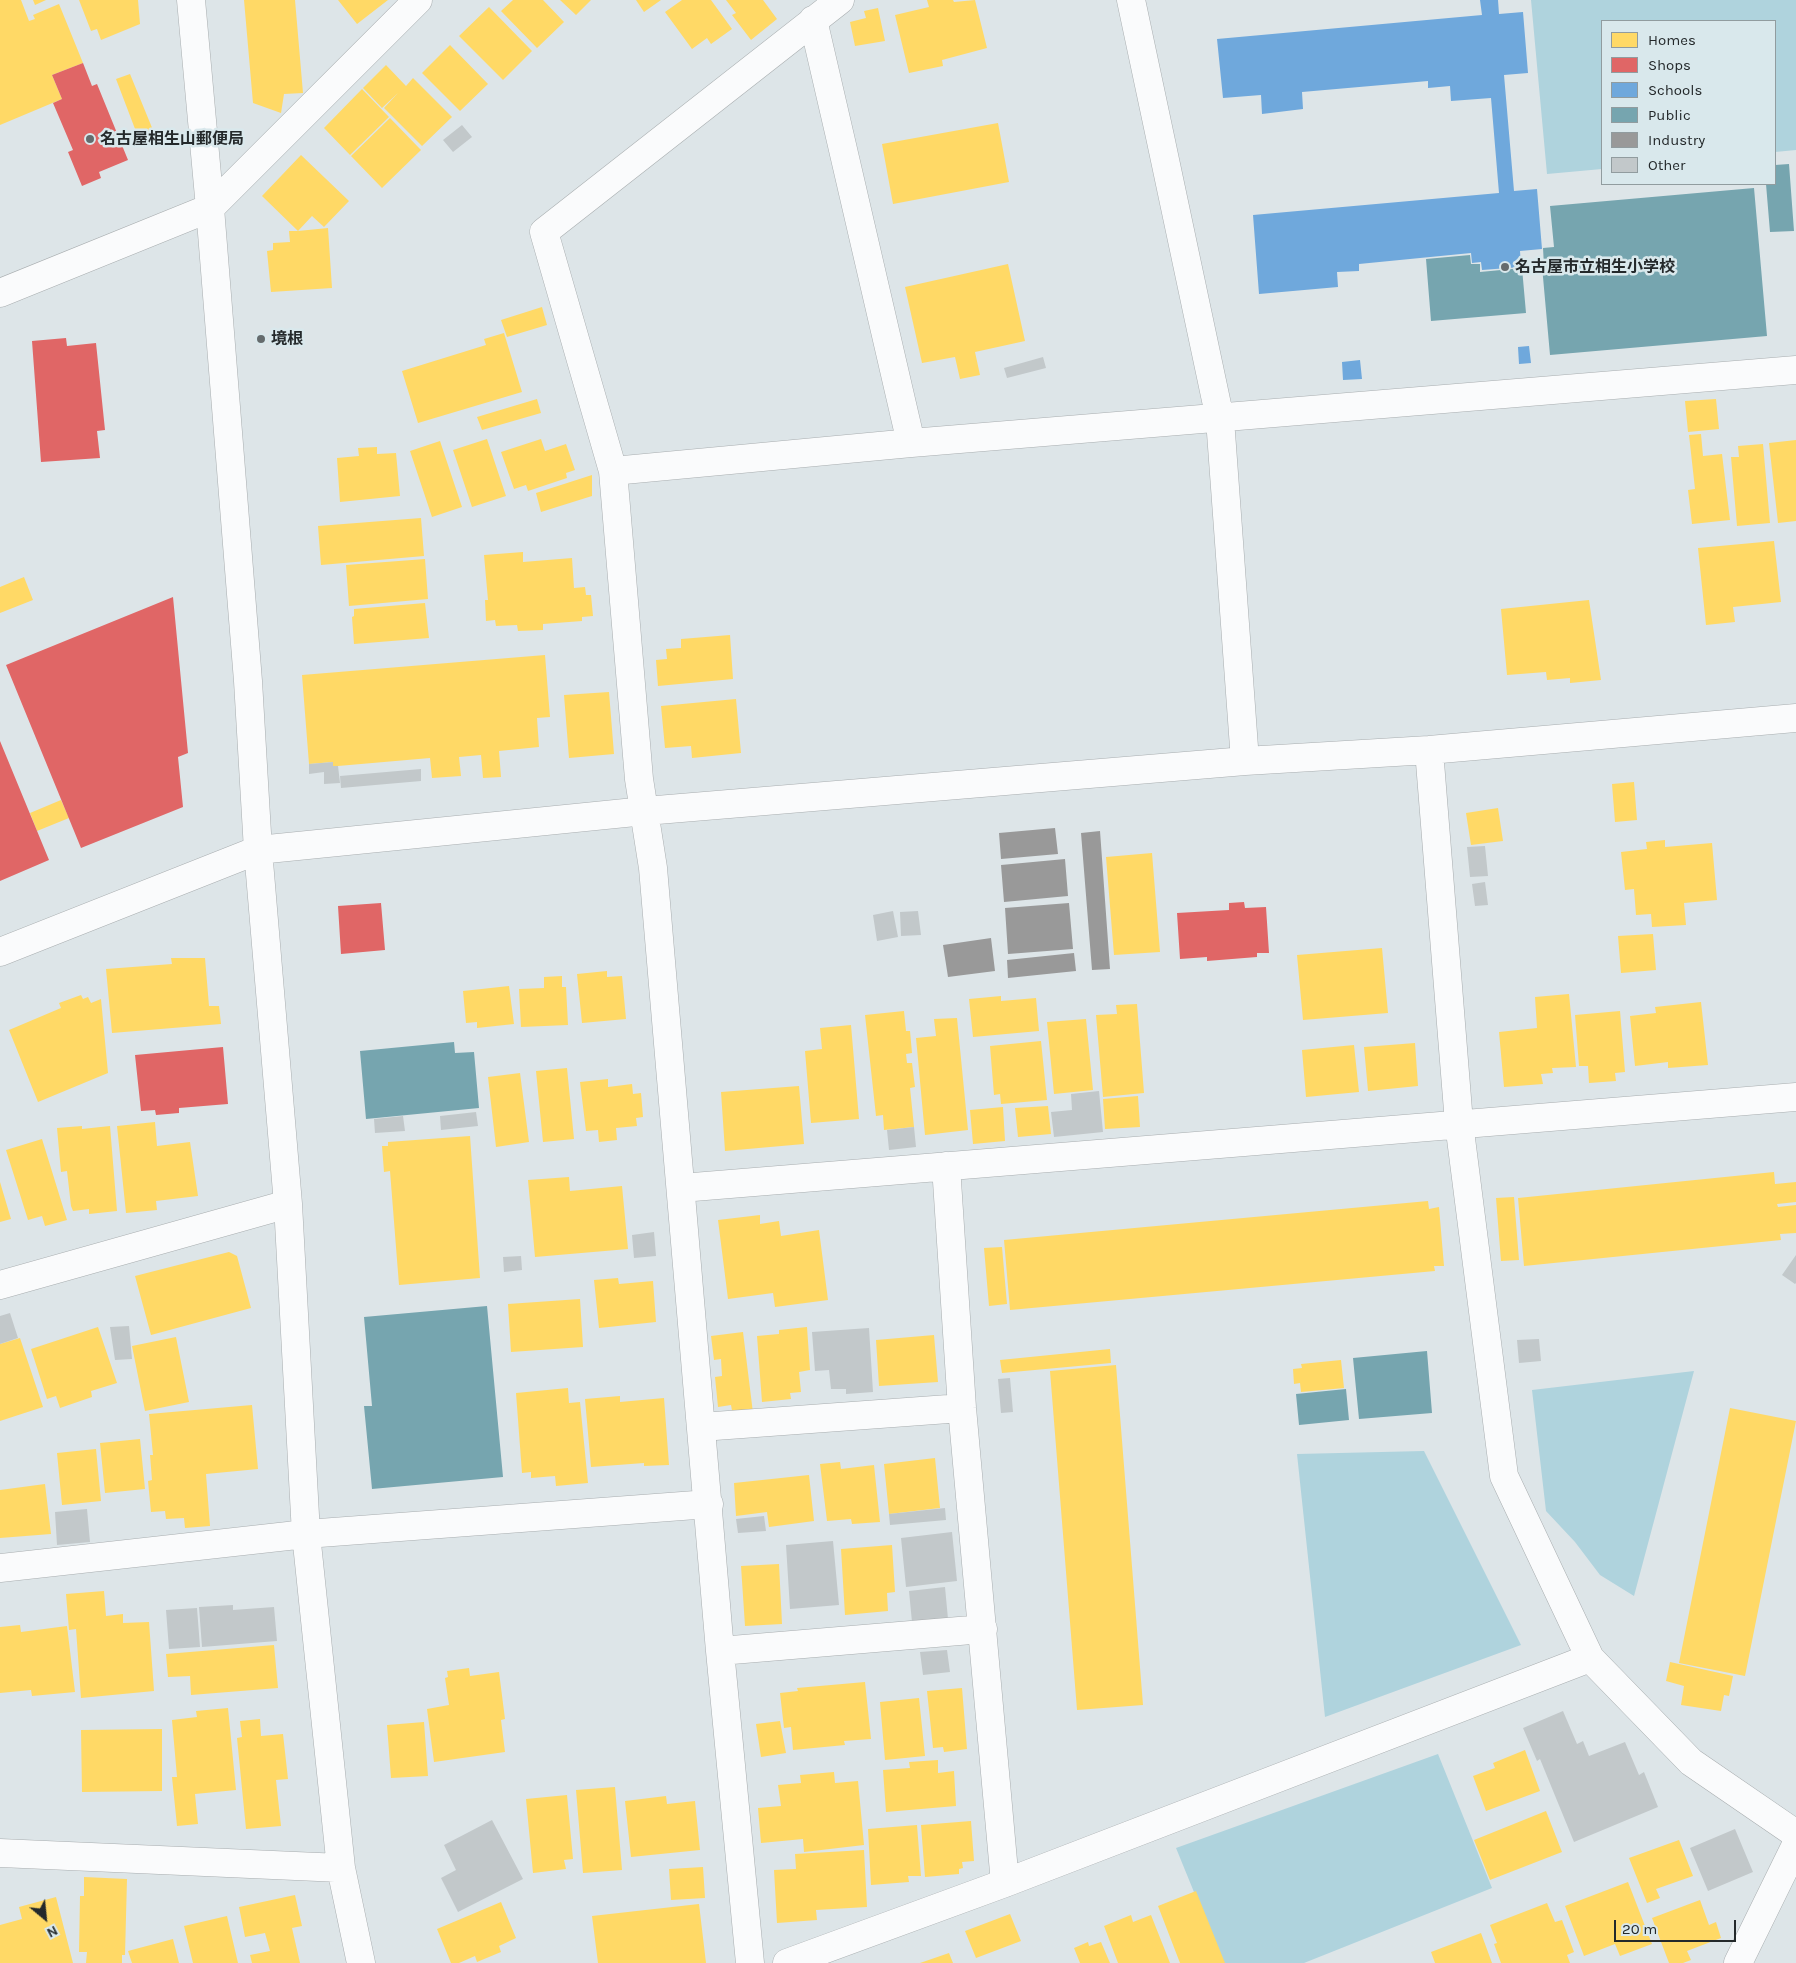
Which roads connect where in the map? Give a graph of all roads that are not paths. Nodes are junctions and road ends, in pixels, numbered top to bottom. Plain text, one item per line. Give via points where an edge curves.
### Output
1 (191, 0) edge
2 (418, 0) edge
3 (840, 0) edge
4 (1131, 0) edge
5 (813, 20) junction
6 (210, 208) junction
7 (0, 293) edge
8 (1796, 370) edge
9 (1220, 419) junction
10 (910, 443) junction
11 (612, 471) junction
12 (1796, 718) edge
13 (1429, 750) junction
14 (1245, 761) junction
15 (646, 811) junction
16 (258, 850) junction
17 (0, 952) edge
18 (1796, 1097) edge
19 (1459, 1123) junction
20 (946, 1166) junction
21 (681, 1188) junction
22 (288, 1204) junction
23 (0, 1285) edge
24 (962, 1408) junction
25 (701, 1428) junction
26 (709, 1504) junction
27 (306, 1534) junction
28 (0, 1568) edge
29 (983, 1629) junction
30 (720, 1651) junction
31 (1590, 1658) junction
32 (1796, 1834) edge
33 (1796, 1845) edge
34 (0, 1853) edge
35 (342, 1868) junction
36 (1006, 1883) junction
37 (361, 1963) edge
38 (750, 1963) edge
39 (787, 1963) edge
40 (1738, 1963) edge

1 - 6 street
2 - 6 street
3 - 5 street
4 - 9 street
5 - 10 street
5 - 11 street via 544,232
6 - 7 street
6 - 16 street via 248,681
8 - 9 street
9 - 10 street
9 - 14 street
10 - 11 street
11 - 15 street via 639,779
12 - 13 street
13 - 14 street
13 - 19 street
14 - 15 street
15 - 16 street
15 - 21 street
16 - 17 street
16 - 22 street
18 - 19 street
19 - 20 street
19 - 31 street via 1504,1476
20 - 21 street
20 - 24 street
21 - 25 street
22 - 23 street
22 - 27 street
24 - 25 street
24 - 29 street
25 - 26 street
26 - 27 street
26 - 30 street
27 - 28 street
27 - 35 street
29 - 30 street
29 - 36 street
30 - 38 street
31 - 32 street via 1691,1762
31 - 36 street
33 - 40 street
34 - 35 street
35 - 37 street
36 - 39 street

